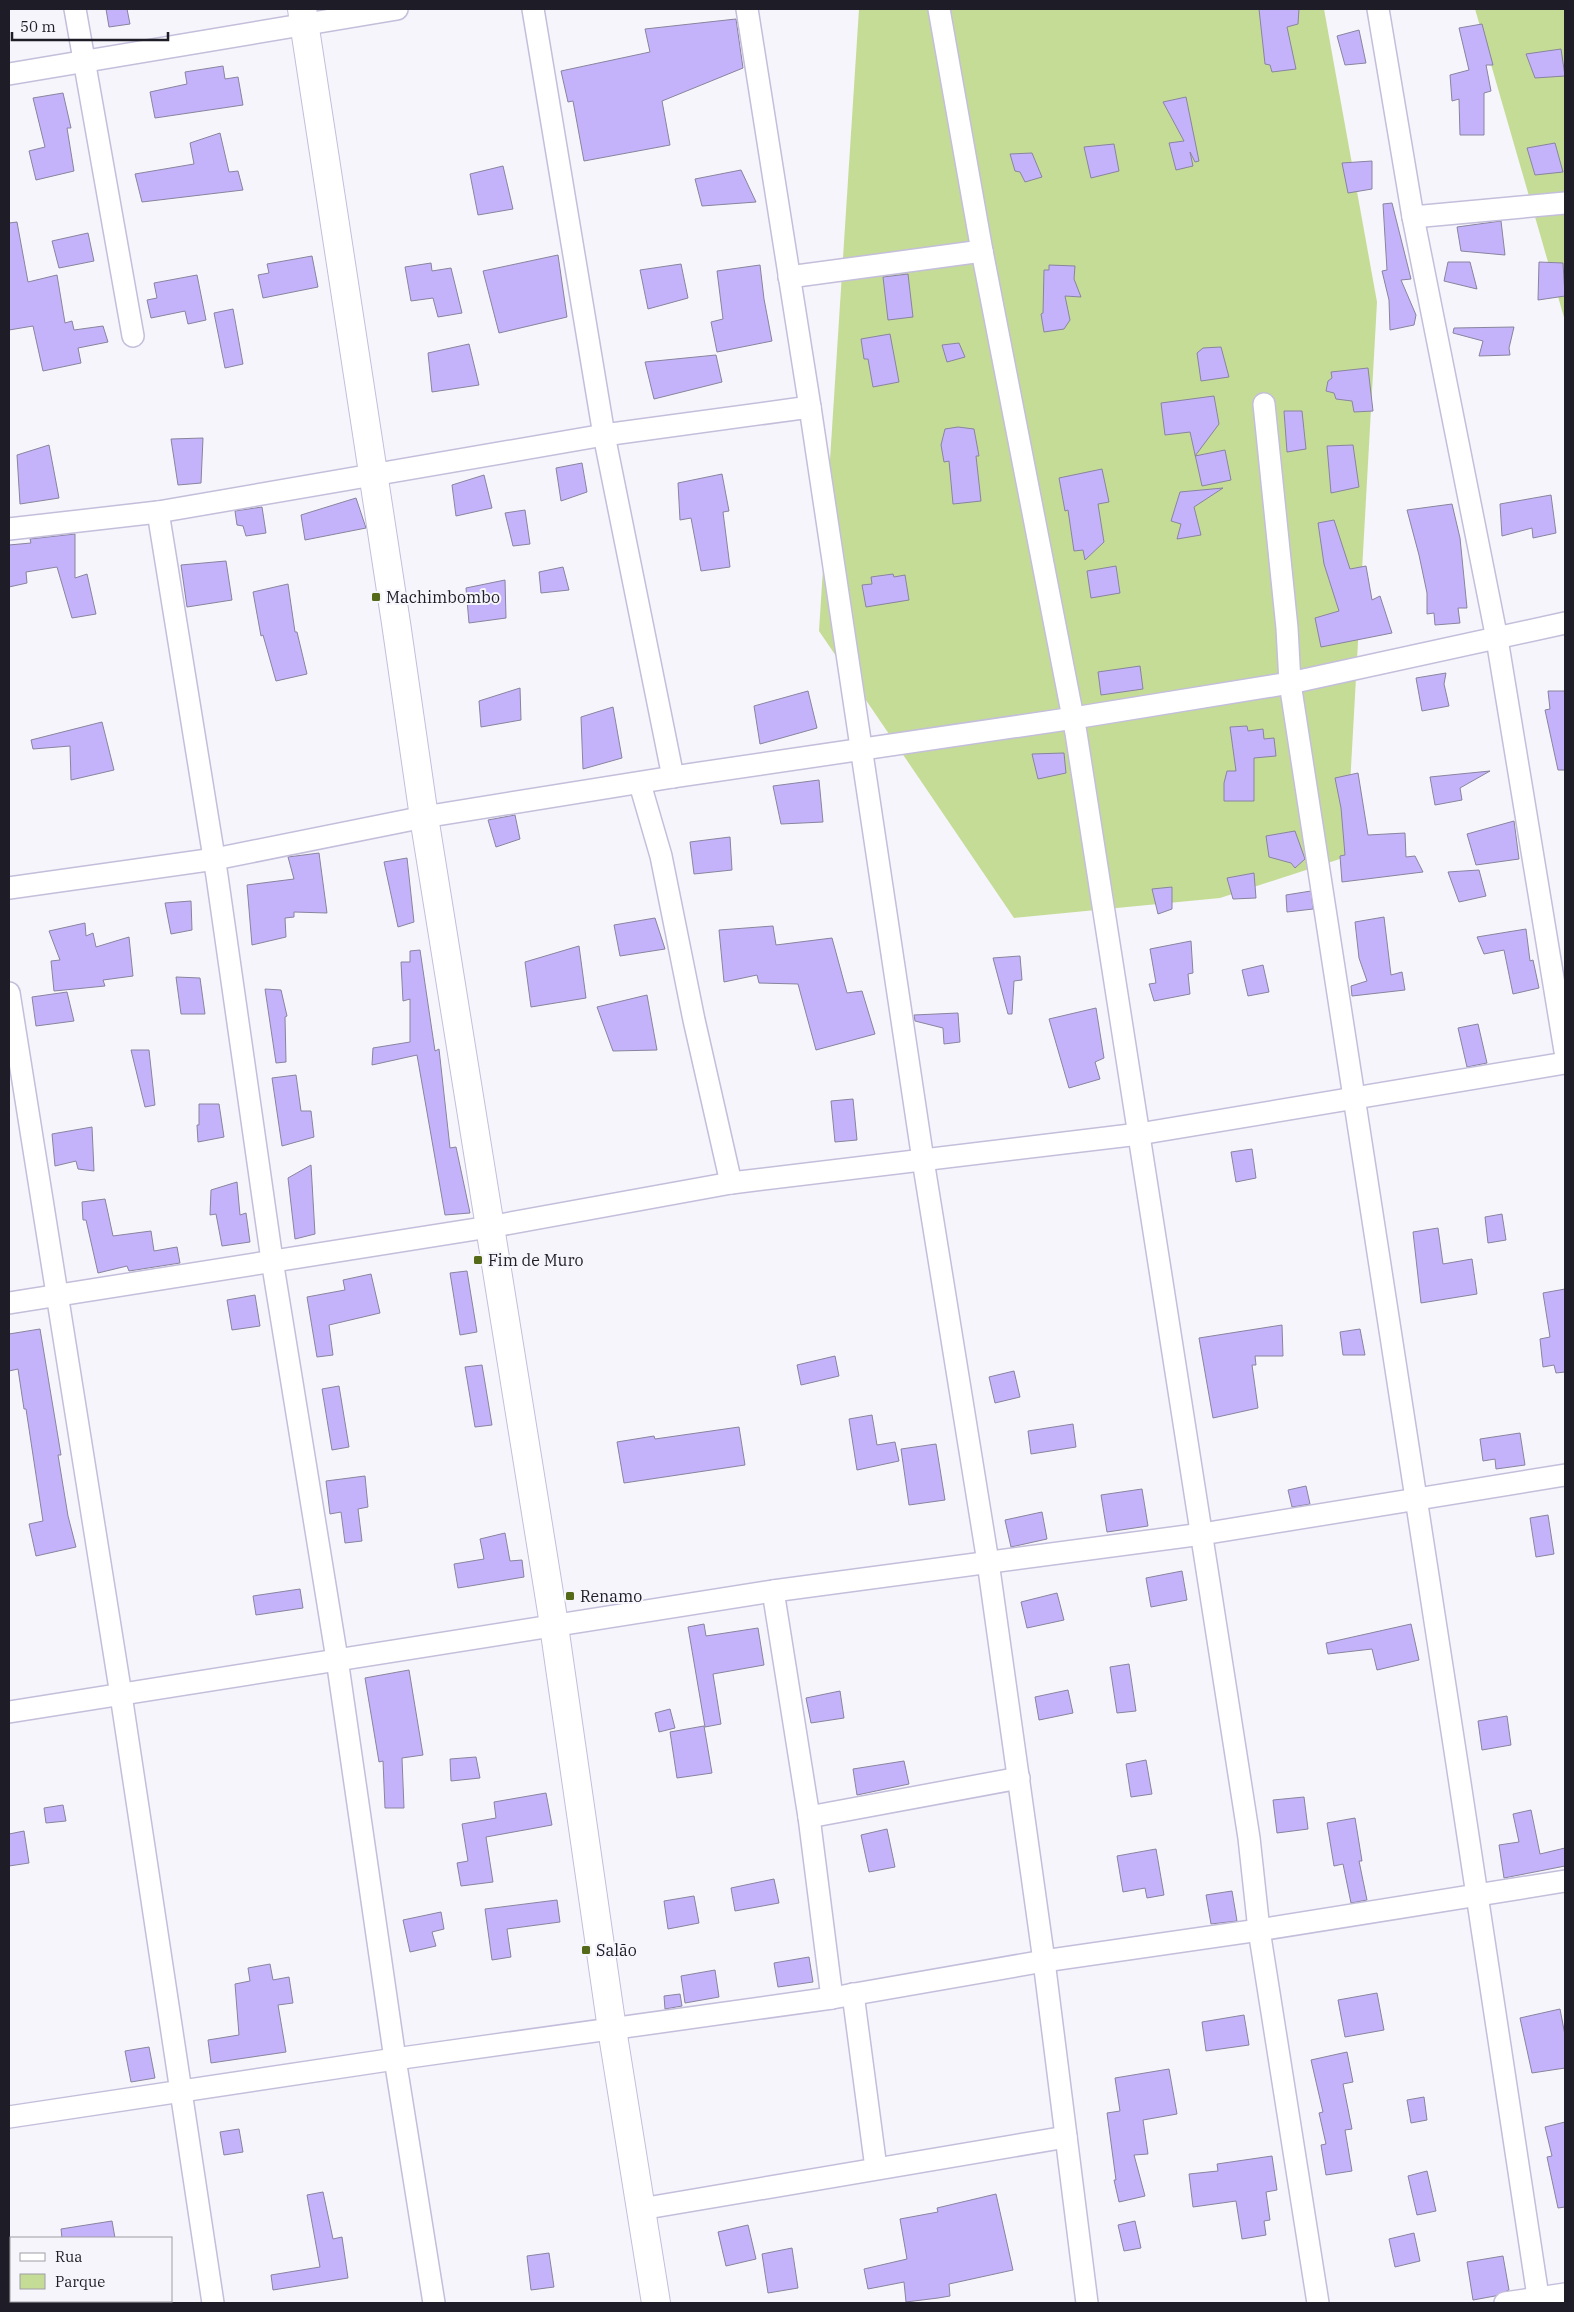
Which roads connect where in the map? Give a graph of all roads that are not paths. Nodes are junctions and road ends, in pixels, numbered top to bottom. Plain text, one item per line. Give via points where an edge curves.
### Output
1 (75, 9) edge
2 (397, 9) edge
3 (533, 9) edge
4 (747, 9) edge
5 (939, 9) edge
6 (1378, 9) edge
7 (303, 16) edge
8 (84, 61) junction
9 (9, 74) edge
10 (1565, 203) edge
11 (1413, 217) junction
12 (982, 251) junction
13 (789, 277) junction
14 (134, 336) dead end
15 (1264, 404) dead end
16 (810, 407) junction
17 (604, 435) junction
18 (372, 474) junction
19 (158, 512) junction
20 (9, 529) edge
21 (1565, 623) edge
22 (1497, 639) junction
23 (1290, 683) junction
24 (1074, 718) junction
25 (860, 748) junction
26 (673, 777) junction
27 (640, 784) junction
28 (424, 817) junction
29 (215, 859) junction
30 (9, 888) edge
31 (9, 993) edge
32 (1565, 1051) edge
33 (1565, 1063) edge
34 (1357, 1099) junction
35 (1139, 1134) junction
36 (922, 1160) junction
37 (731, 1183) junction
38 (489, 1227) junction
39 (272, 1260) junction
40 (56, 1296) junction
41 (9, 1302) edge
42 (1565, 1475) edge
43 (1416, 1499) junction
44 (1202, 1534) junction
45 (988, 1562) junction
46 (773, 1591) junction
47 (554, 1626) junction
48 (337, 1659) junction
49 (121, 1695) junction
50 (9, 1712) edge
51 (1019, 1778) junction
52 (809, 1817) junction
53 (1565, 1881) edge
54 (1477, 1896) junction
55 (1259, 1930) junction
56 (1044, 1961) junction
57 (842, 1996) junction
58 (612, 2029) junction
59 (395, 2059) junction
60 (181, 2091) junction
61 (9, 2117) edge
62 (1066, 2137) junction
63 (876, 2168) junction
64 (641, 2209) junction
65 (1565, 2294) edge
66 (1539, 2301) edge
67 (213, 2303) edge
68 (434, 2303) edge
69 (656, 2303) edge
70 (1087, 2303) edge
71 (1318, 2303) edge
72 (1505, 2303) edge

1 - 8 street
2 - 7 street
3 - 17 street
4 - 13 street
5 - 12 street
6 - 11 street
7 - 8 street
7 - 18 street
8 - 9 street
8 - 14 street
10 - 11 street
11 - 22 street
12 - 13 street
12 - 24 street
13 - 16 street
15 - 23 street
16 - 17 street
16 - 25 street
17 - 18 street
17 - 26 street
18 - 19 street
18 - 28 street
19 - 20 street
19 - 29 street
21 - 22 street
22 - 23 street
22 - 32 street
23 - 24 street
23 - 34 street
24 - 25 street
24 - 35 street
25 - 26 street
25 - 36 street
26 - 27 street
27 - 28 street
27 - 37 street via 661,856
28 - 29 street
28 - 38 street
29 - 30 street
29 - 39 street
31 - 40 street
33 - 34 street
34 - 35 street
34 - 43 street
35 - 36 street
35 - 44 street
36 - 37 street
36 - 45 street
37 - 38 street
38 - 39 street
38 - 47 street
39 - 40 street
39 - 48 street
40 - 41 street
40 - 49 street
42 - 43 street
43 - 44 street
43 - 54 street
44 - 45 street
44 - 55 street via 1249,1838
45 - 46 street
45 - 51 street
46 - 47 street
46 - 52 street
47 - 48 street
47 - 58 street
48 - 49 street
48 - 59 street
49 - 50 street
49 - 60 street
51 - 52 street
51 - 56 street
52 - 57 street
53 - 54 street
54 - 55 street
54 - 66 street
55 - 56 street
55 - 71 street
56 - 57 street
56 - 62 street
57 - 58 street
57 - 63 street
58 - 59 street
58 - 64 street
59 - 60 street
59 - 68 street
60 - 61 street
60 - 67 street
62 - 63 street
62 - 70 street
63 - 64 street
64 - 69 street
65 - 66 street
66 - 72 street

